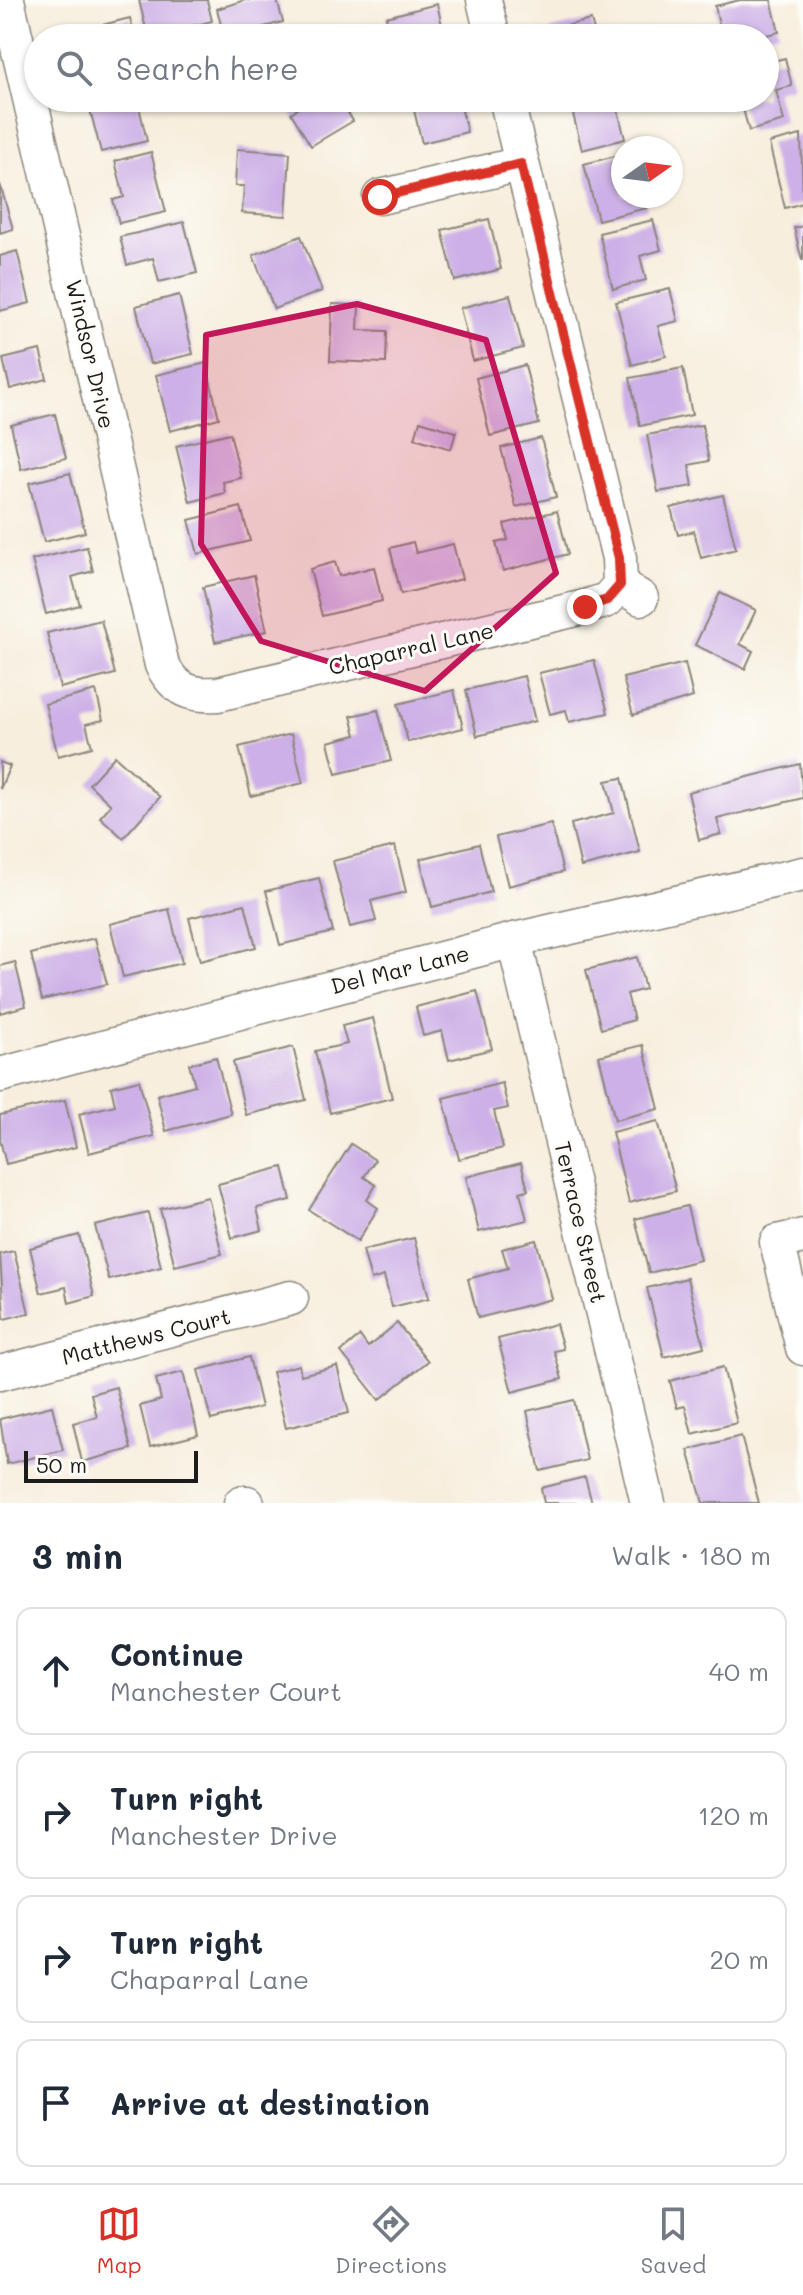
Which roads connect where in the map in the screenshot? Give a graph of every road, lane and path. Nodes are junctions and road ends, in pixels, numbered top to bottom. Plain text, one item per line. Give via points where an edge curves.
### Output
1 (4, 0) edge
2 (484, 0) edge
3 (490, 24) edge
4 (24, 84) edge
5 (31, 112) edge
6 (509, 112) edge
7 (521, 164) junction
8 (380, 197) dead end
9 (194, 695) joint
10 (803, 874) edge
11 (514, 940) junction
12 (0, 1075) edge
13 (803, 1236) edge
14 (291, 1298) dead end
15 (803, 1348) edge
16 (0, 1373) edge
17 (648, 1503) edge

1 - 4 street, Windsor Drive
2 - 3 street
5 - 9 street, Windsor Drive via 162,665 170,680
6 - 7 street
7 - 8 street
7 - 9 street, Chaparral Lane via 630,592 218,694
10 - 11 street, Del Mar Lane
11 - 12 street, Del Mar Lane
11 - 17 street, Terrace Street
13 - 15 street via 777,1242
14 - 16 street, Matthews Court

